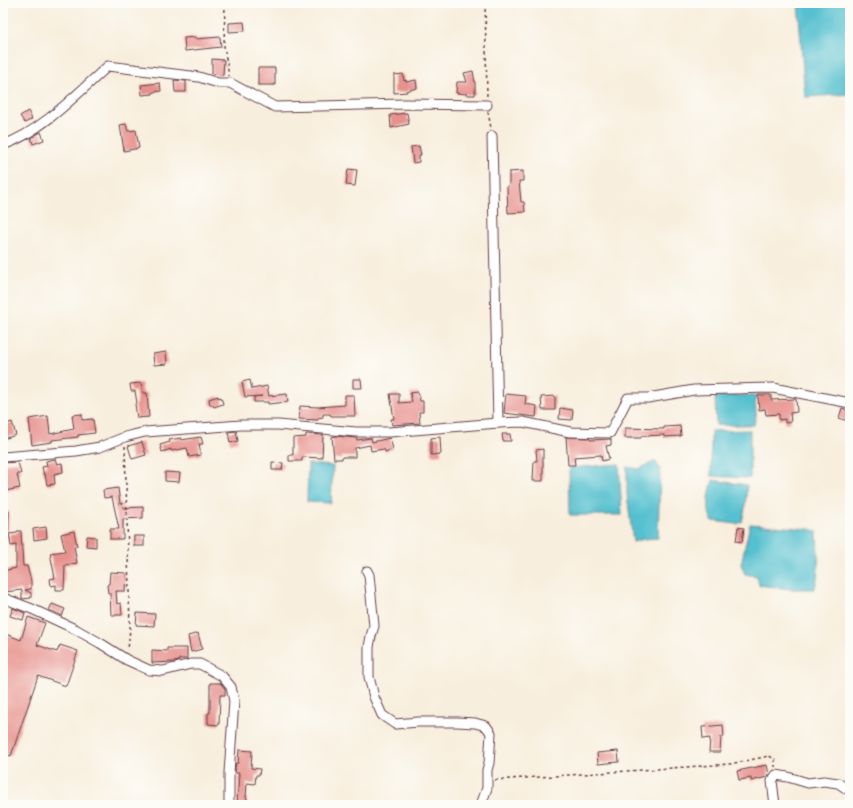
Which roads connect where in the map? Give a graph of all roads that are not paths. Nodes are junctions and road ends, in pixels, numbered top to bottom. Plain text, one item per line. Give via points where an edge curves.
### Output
1 (487, 105) road end
2 (492, 136) road end
3 (3, 145) edge
4 (850, 403) edge
5 (498, 423) junction
6 (3, 457) edge
7 (367, 571) dead end
8 (3, 598) edge
9 (850, 792) edge
10 (229, 805) edge
11 (481, 805) edge
12 (775, 805) edge

1 - 3 street via 275,107 230,84 199,77 108,66 54,114 26,135
2 - 5 street
4 - 5 street via 773,388 694,390 648,398 628,398 610,433 570,432 523,422
5 - 6 street via 390,432 241,425 145,432 100,447
7 - 11 street via 374,619 369,647 368,677 382,715 394,724 457,722 486,726 491,733 488,782
8 - 10 street via 75,629 149,670 162,671 200,664 222,676 231,687 234,701
9 - 12 street via 838,783 808,783 776,775 772,781

